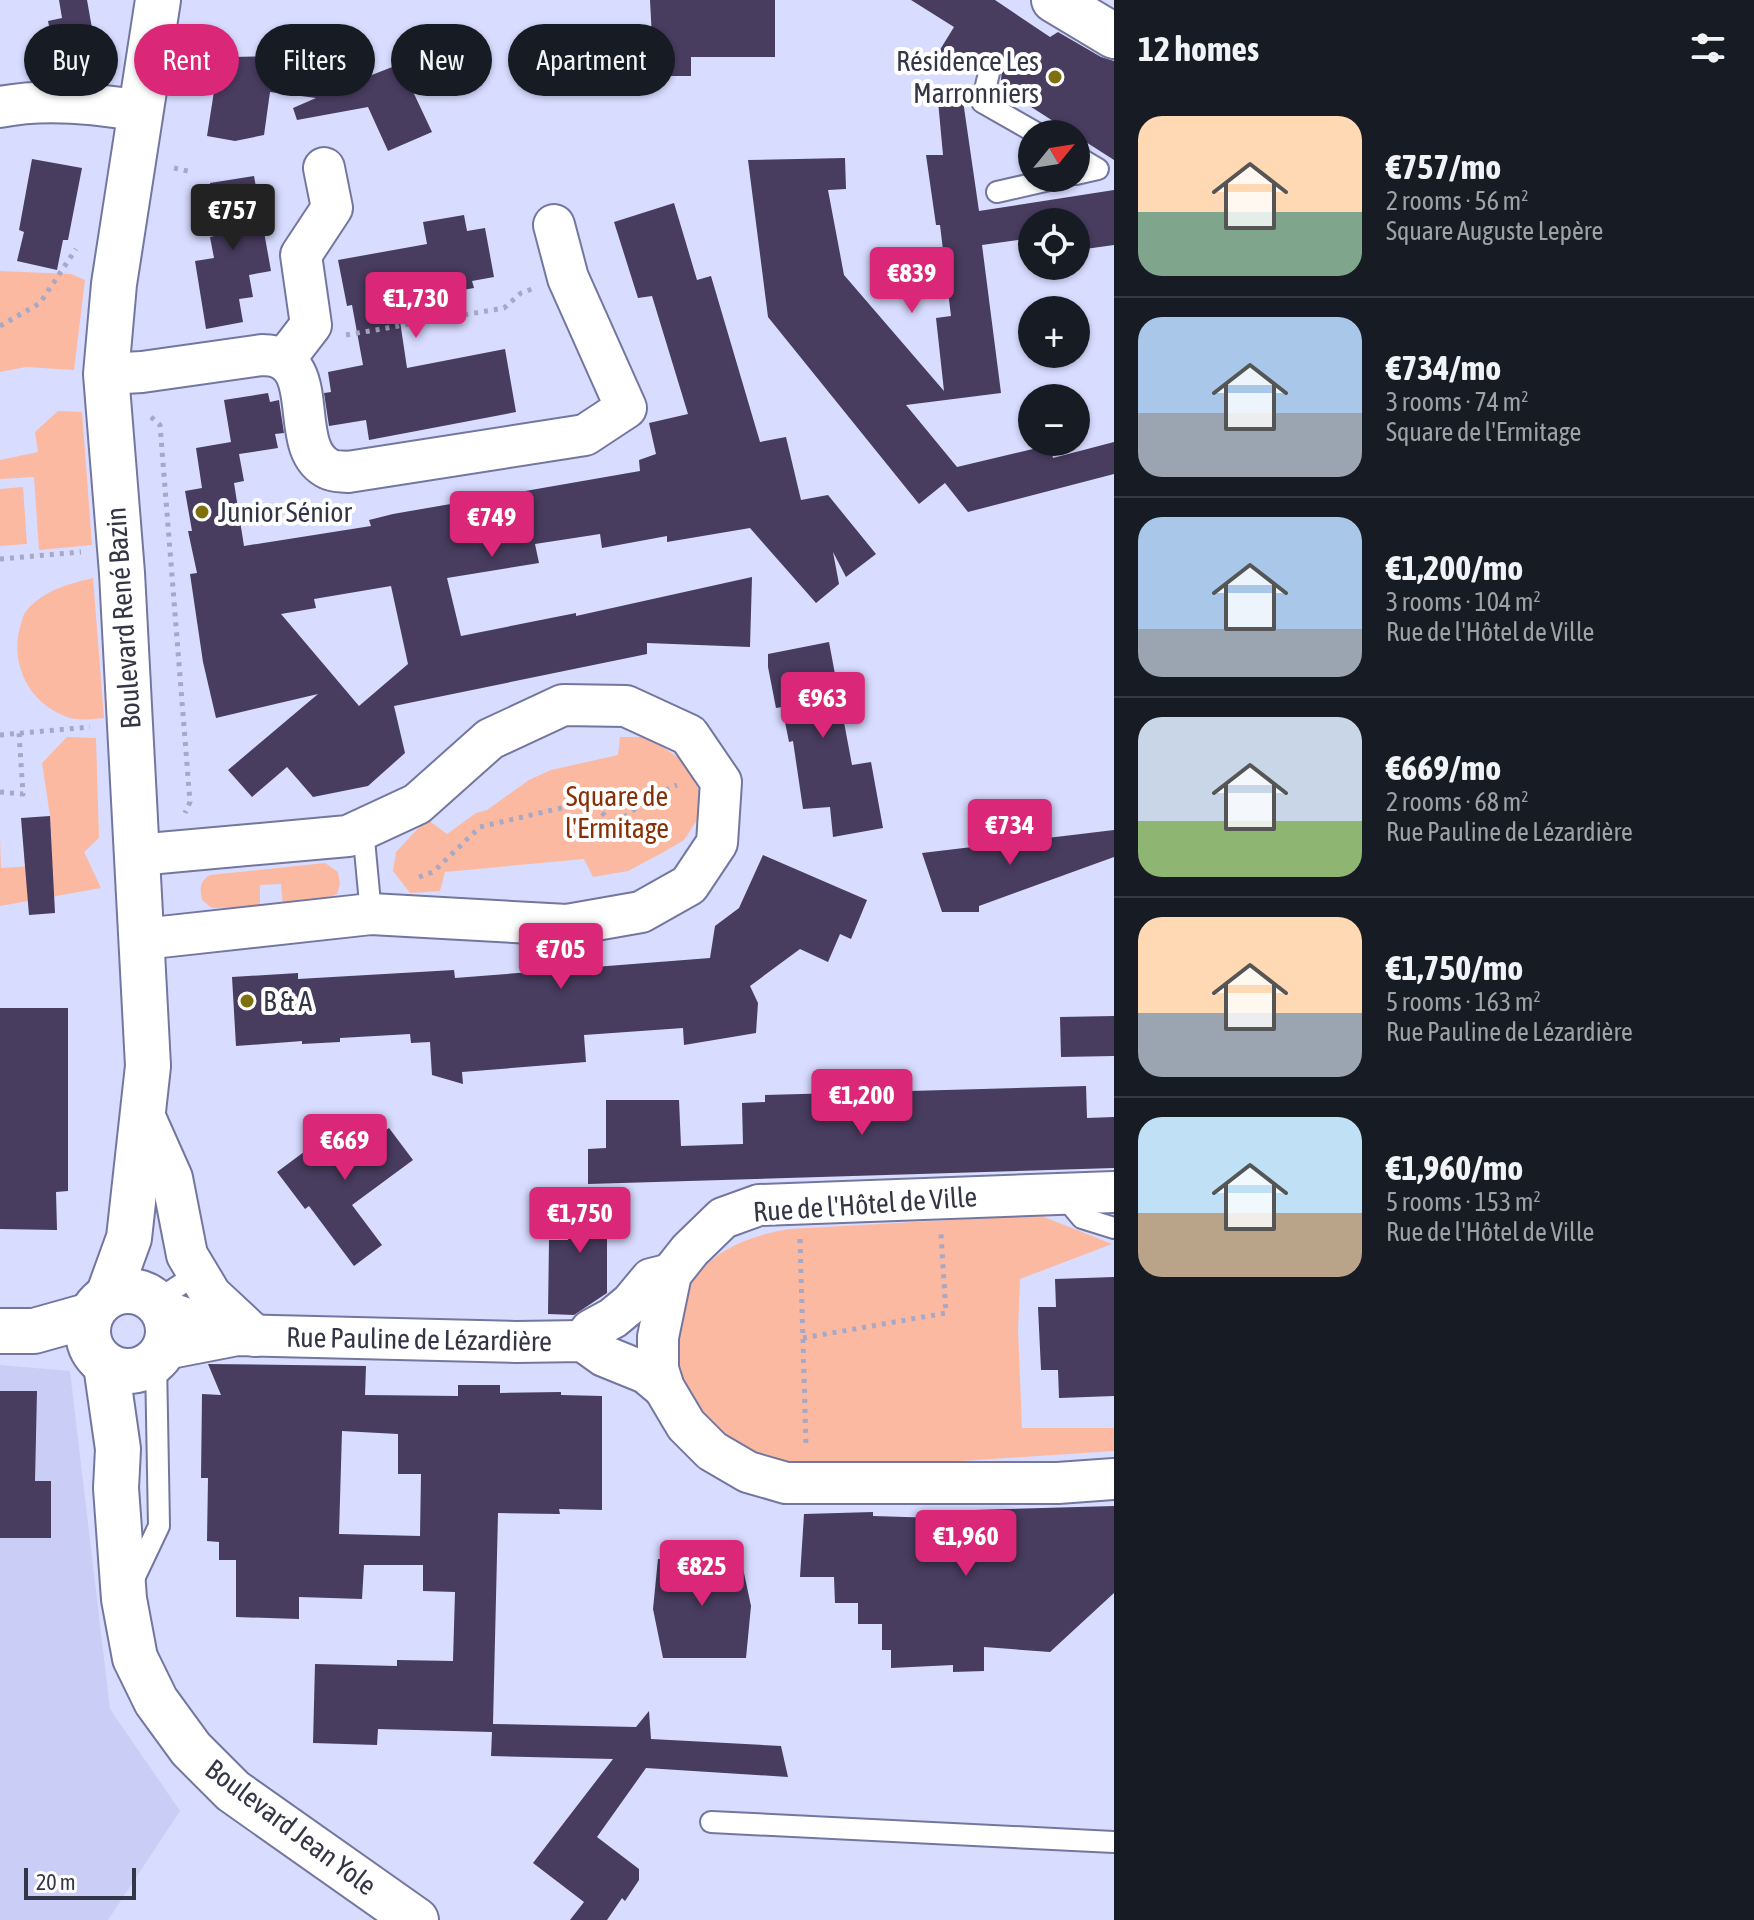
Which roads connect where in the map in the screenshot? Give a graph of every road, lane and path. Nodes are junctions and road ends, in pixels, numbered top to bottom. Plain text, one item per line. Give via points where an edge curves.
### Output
1 (158, 0) edge
2 (1054, 0) edge
3 (1114, 36) edge
4 (989, 73) dead end
5 (0, 107) edge
6 (139, 111) junction
7 (1018, 123) edge
8 (324, 168) dead end
9 (1018, 187) edge
10 (997, 192) dead end
11 (123, 225) junction
12 (554, 225) dead end
13 (568, 278) junction
14 (311, 325) junction
15 (0, 326) edge
16 (284, 360) junction
17 (124, 373) junction
18 (118, 549) junction
19 (0, 559) edge
20 (130, 724) junction
21 (19, 733) junction
22 (0, 735) edge
23 (712, 770) junction
24 (0, 792) edge
25 (363, 829) junction
26 (154, 854) junction
27 (377, 914) junction
28 (143, 939) junction
29 (144, 1115) junction
30 (1114, 1192) edge
31 (1061, 1193) junction
32 (938, 1197) junction
33 (799, 1202) junction
34 (1114, 1228) edge
35 (198, 1273) junction
36 (671, 1274) junction
37 (17, 1331) edge
38 (133, 1332) junction
39 (246, 1336) junction
40 (803, 1338) junction
41 (583, 1341) junction
42 (664, 1388) junction
43 (1114, 1479) edge
44 (807, 1483) junction
45 (124, 1599) junction
46 (711, 1822) dead end
47 (1114, 1842) edge
48 (416, 1920) edge

1 - 6 main road, Boulevard René Bazin
2 - 3 main road
4 - 7 lane via 982,102
5 - 6 street via 102,103
6 - 11 main road, Boulevard René Bazin
8 - 14 street via 332,208 301,255
9 - 10 lane
11 - 15 path via 88,232 40,303
11 - 17 main road, Boulevard René Bazin via 112,301
12 - 13 street
13 - 14 path via 521,293 504,308 340,336
13 - 16 street via 626,408 585,435 348,472 330,470 310,448 300,383
14 - 16 street
16 - 17 street via 262,355
17 - 18 main road, Boulevard René Bazin
17 - 26 path via 144,409 160,425 190,802
18 - 19 path
18 - 20 main road, Boulevard René Bazin
20 - 21 path
20 - 26 main road, Boulevard René Bazin
21 - 22 path
21 - 24 path via 23,794
23 - 25 street via 689,735 626,706 563,705 490,739 417,804
23 - 27 path via 653,795 614,825 591,801 480,827 433,872 411,879
23 - 27 street via 721,782 717,843 689,885 641,912 567,925
25 - 26 street via 348,836
25 - 27 lane
26 - 28 main road, Boulevard René Bazin
27 - 28 street
28 - 29 main road, Boulevard René Bazin via 148,1066
29 - 35 street, Rue Pauline de Lézardière via 172,1178 187,1255
29 - 38 main road, Boulevard René Bazin via 129,1238
30 - 31 street, Rue de l'Hôtel de Ville
31 - 32 street, Rue de l'Hôtel de Ville
31 - 34 lane via 1082,1218
32 - 33 street, Rue de l'Hôtel de Ville
32 - 40 path via 946,1313
33 - 36 street, Rue de l'Hôtel de Ville via 759,1205 723,1218
33 - 40 path
35 - 38 lane
35 - 39 street, Rue Pauline de Lézardière
36 - 41 street, Rue Pauline de Lézardière via 651,1279 631,1303
36 - 42 street, Rue de l'Hôtel de Ville via 658,1337
37 - 38 main road, Rue Pauline de Lézardière
38 - 39 street, Rue Pauline de Lézardière
38 - 45 main road, Boulevard Jean Yole via 118,1449
38 - 45 lane via 159,1526
39 - 41 street, Rue Pauline de Lézardière
40 - 44 path
41 - 42 street, Rue Pauline de Lézardière
42 - 44 street, Rue de l'Hôtel de Ville via 686,1425 712,1451 748,1472
43 - 44 street, Rue de l'Hôtel de Ville
45 - 48 main road, Boulevard Jean Yole via 135,1658 156,1701 191,1749 233,1791
46 - 47 lane

